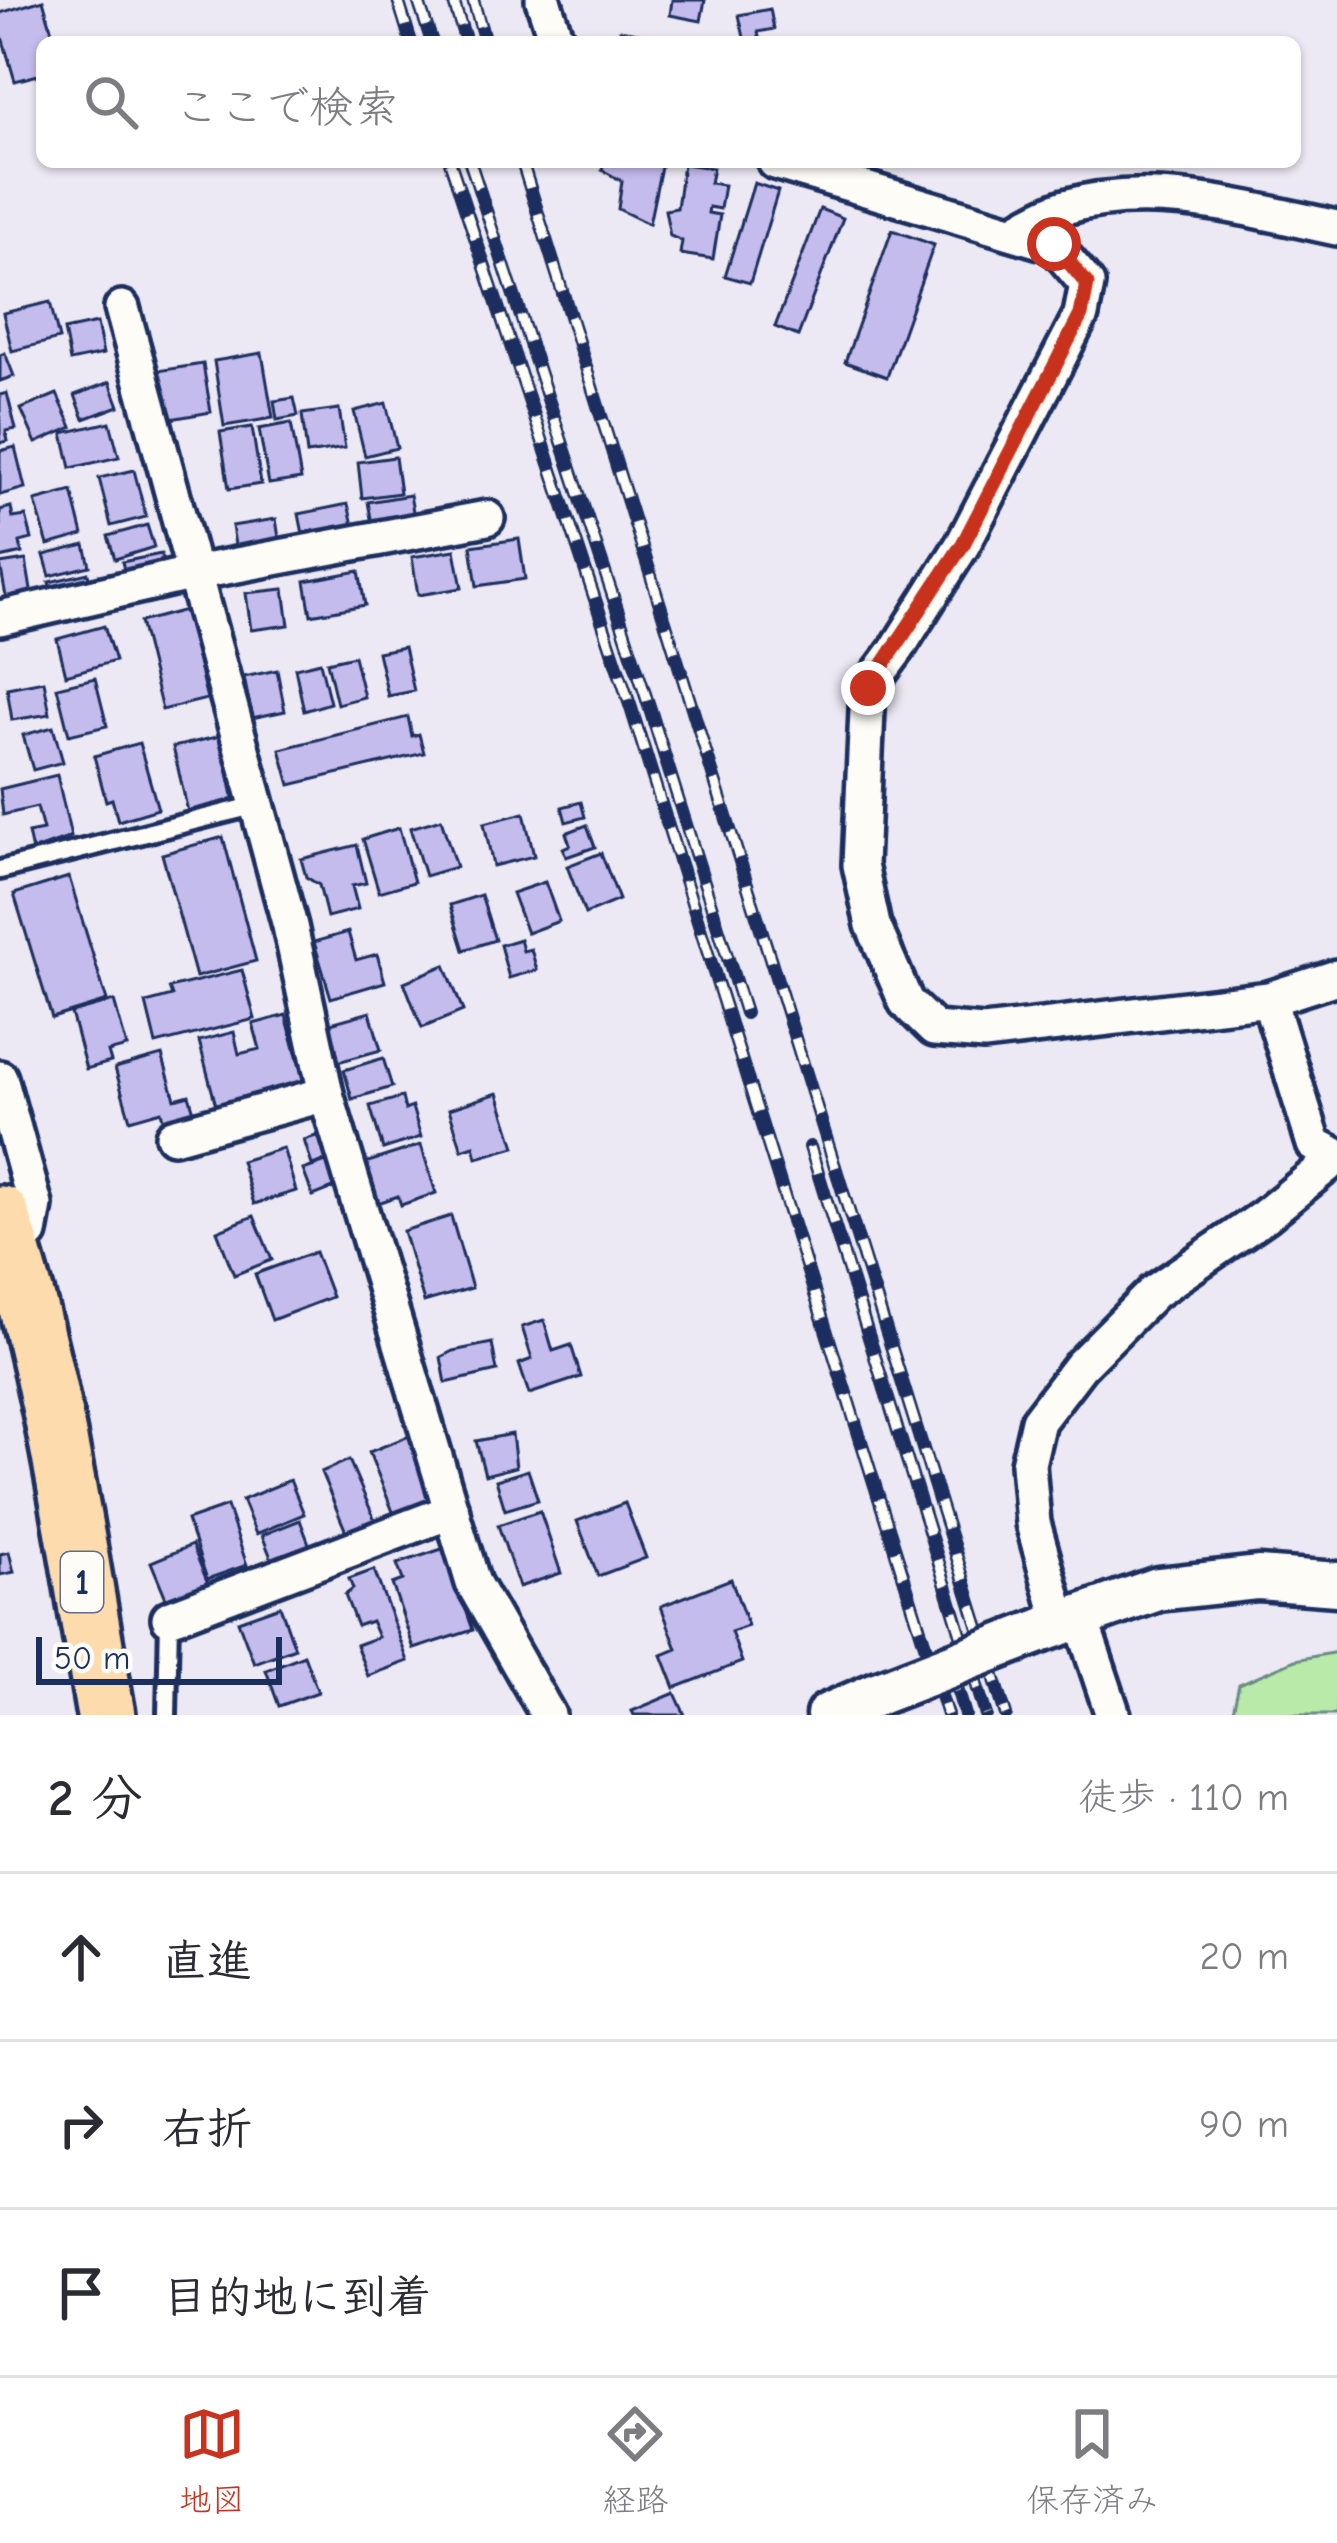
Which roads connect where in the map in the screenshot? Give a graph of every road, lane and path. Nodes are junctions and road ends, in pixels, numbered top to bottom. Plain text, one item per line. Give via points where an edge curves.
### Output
1 (543, 0) edge
2 (555, 36) edge
3 (795, 168) edge
4 (1337, 228) edge
5 (1014, 232) junction
6 (122, 308) dead end
7 (487, 518) dead end
8 (194, 573) junction
9 (0, 618) edge
10 (257, 805) junction
11 (0, 870) edge
12 (1337, 977) edge
13 (1269, 999) junction
14 (0, 1078) edge
15 (326, 1094) junction
16 (173, 1136) dead end
17 (1337, 1156) edge
18 (6, 1232) edge
19 (452, 1511) junction
20 (1337, 1584) edge
21 (169, 1618) joint
22 (1062, 1623) junction
23 (106, 1715) edge
24 (167, 1715) edge
25 (548, 1715) edge
26 (828, 1715) edge
27 (1113, 1715) edge

1 - 2 street
3 - 5 street
4 - 5 street via 1180,198 1114,198 1063,207
5 - 13 street via 1054,244 1087,284 1081,315 963,544 868,688 860,865 873,925 906,1002 934,1029 984,1033
6 - 8 street
7 - 8 street
8 - 9 street
8 - 10 street
10 - 11 lane
10 - 15 street
12 - 13 street
13 - 17 street via 1314,1144
14 - 18 street via 35,1205 30,1233
15 - 16 street
15 - 19 street
17 - 22 street via 1154,1292 1038,1420 1028,1464 1033,1522
18 - 23 highway, 1 via 59,1448
19 - 21 street
19 - 25 street via 473,1583
20 - 22 street via 1258,1579 1158,1589
21 - 24 lane
22 - 26 street, bridge
22 - 27 street

